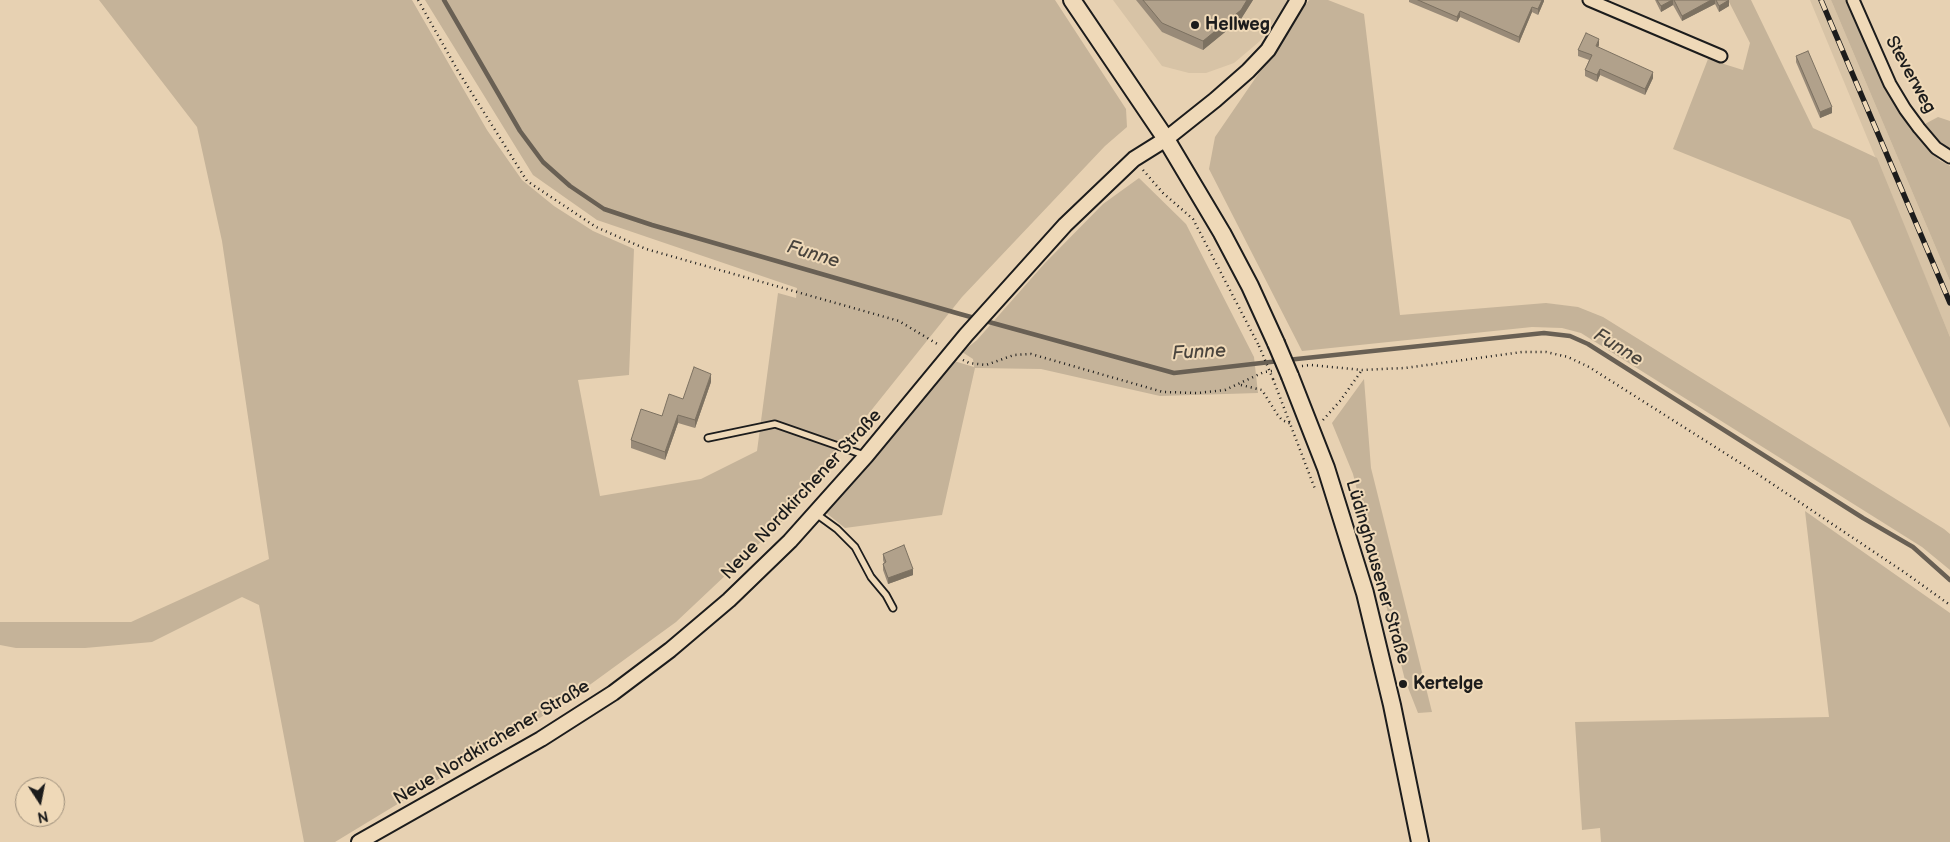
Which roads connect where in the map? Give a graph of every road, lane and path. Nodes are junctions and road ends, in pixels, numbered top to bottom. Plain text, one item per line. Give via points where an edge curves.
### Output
1 (418, 0) edge
2 (1072, 0) edge
3 (1298, 0) edge
4 (1589, 0) edge
5 (1853, 0) edge
6 (1721, 56) dead end
7 (1166, 139) junction
8 (1950, 157) edge
9 (1134, 159) junction
10 (951, 353) junction
11 (1362, 370) junction
12 (1274, 371) dead end
13 (1296, 371) junction
14 (1240, 385) junction
15 (1290, 424) junction
16 (1313, 432) junction
17 (708, 438) dead end
18 (866, 456) junction
19 (1318, 496) dead end
20 (815, 513) junction
21 (1950, 605) edge
22 (893, 608) dead end
23 (359, 842) edge
24 (1420, 842) edge

1 - 10 path via 527,181 596,227 646,249 899,321
2 - 7 main road
3 - 7 street via 1268,50 1248,72
4 - 6 street
5 - 8 street, Steverweg via 1905,109 1936,148
7 - 9 street, Neue Nordkirchener Straße
7 - 13 main road, Lüdinghausener Straße, bridge via 1222,233 1276,343
9 - 10 street, Neue Nordkirchener Straße via 1065,224
9 - 15 path, bridge via 1163,193 1193,219 1259,346
10 - 14 path via 969,363 986,365 1014,355 1031,354 1163,392 1216,391
10 - 18 street, Neue Nordkirchener Straße
11 - 13 path via 1311,365
11 - 16 path
11 - 21 path via 1405,368 1522,352 1546,352 1568,357 1589,367 1753,471
12 - 14 path via 1264,372
13 - 16 main road, Lüdinghausener Straße
14 - 15 path via 1262,390 1277,414
15 - 19 path
16 - 24 main road, Lüdinghausener Straße via 1365,593
17 - 18 lane via 775,424
18 - 20 street, Neue Nordkirchener Straße
20 - 22 lane via 855,547 870,577
20 - 23 street, Neue Nordkirchener Straße via 729,600 613,693 541,740

